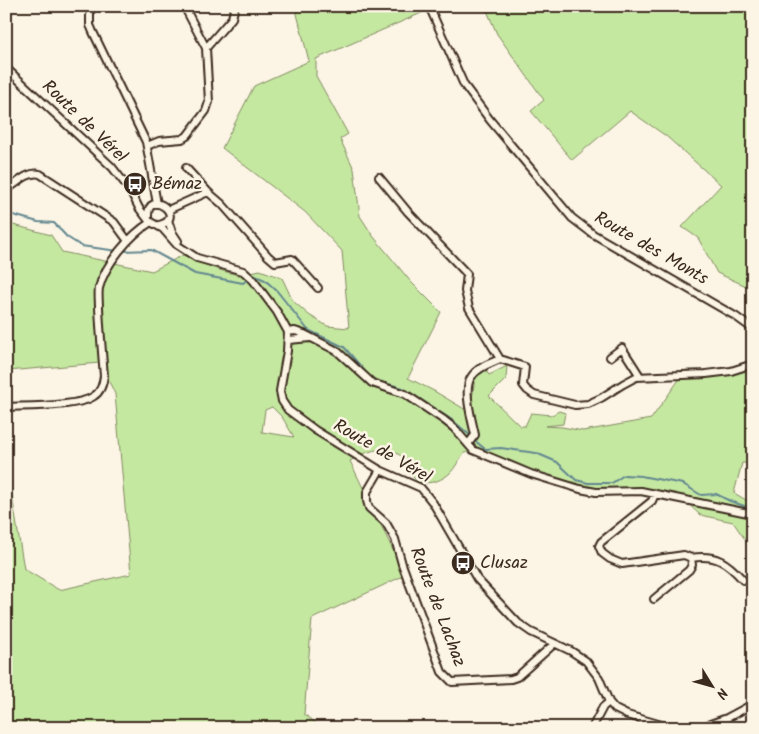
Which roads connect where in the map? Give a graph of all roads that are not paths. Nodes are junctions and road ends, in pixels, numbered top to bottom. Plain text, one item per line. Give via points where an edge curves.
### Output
1 (90, 6) edge
2 (184, 6) edge
3 (235, 6) edge
4 (429, 6) edge
5 (206, 48) junction
6 (6, 68) edge
7 (148, 146) junction
8 (186, 168) dead end
9 (380, 177) dead end
10 (6, 190) edge
11 (208, 192) junction
12 (136, 201) junction
13 (154, 205) junction
14 (168, 210) junction
15 (149, 220) junction
16 (168, 220) junction
17 (159, 225) junction
18 (128, 241) junction
19 (184, 250) junction
20 (318, 288) dead end
21 (753, 329) edge
22 (288, 332) junction
23 (311, 339) junction
24 (289, 340) junction
25 (610, 357) dead end
26 (500, 359) junction
27 (753, 364) edge
28 (640, 376) junction
29 (6, 407) edge
30 (471, 440) junction
31 (380, 470) junction
32 (655, 494) junction
33 (751, 514) edge
34 (690, 558) junction
35 (743, 580) dead end
36 (654, 599) dead end
37 (554, 644) junction
38 (609, 702) junction
39 (753, 704) edge
40 (592, 728) edge
41 (672, 728) edge
42 (699, 728) edge

1 - 7 street via 90,25
2 - 5 street
3 - 5 street via 232,18
4 - 21 street, Route des Monts via 464,85 572,218 593,234
5 - 7 street via 209,102 206,111 187,136 159,140
6 - 12 street, Route de Vérel via 112,167
7 - 13 street
8 - 11 street
9 - 26 street via 408,212 467,274 465,291 469,308
10 - 18 street via 29,175 40,174 114,222
11 - 14 street
11 - 20 street via 268,256 276,262 292,259
12 - 13 street via 144,206
12 - 15 street, Route de Vérel
13 - 14 street via 164,205
13 - 15 street via 148,211
14 - 16 street
15 - 17 street
15 - 18 street
16 - 17 street
16 - 19 street
17 - 19 street, Route de Vérel
18 - 29 street via 107,269 99,289 104,376 99,391 78,403
19 - 22 street, Route de Vérel via 197,258 244,271 281,318
22 - 23 street via 298,332
22 - 24 street, Route de Vérel
23 - 24 street
23 - 30 street via 344,356 372,382 417,401
24 - 31 street, Route de Vérel via 280,395 284,406 297,418
25 - 28 street via 622,348
26 - 28 street via 525,368 523,385 534,395 575,405 588,404
26 - 30 street via 482,367 472,376 468,386
27 - 28 street via 706,374
30 - 32 street via 474,450 531,474 580,489
31 - 37 street, Route de Vérel via 423,490 477,579 492,597 518,623
31 - 37 street, Route de Lachaz via 367,492 366,501 386,523 395,539 442,672 452,682 511,679
32 - 33 street
32 - 34 street via 652,501 601,542 600,549 605,556 622,564 684,555
34 - 35 street via 704,556 724,562
34 - 36 street via 692,565 688,570
37 - 38 street, Route de Vérel via 586,661 599,678
38 - 40 street
38 - 41 street via 620,712
39 - 42 street

